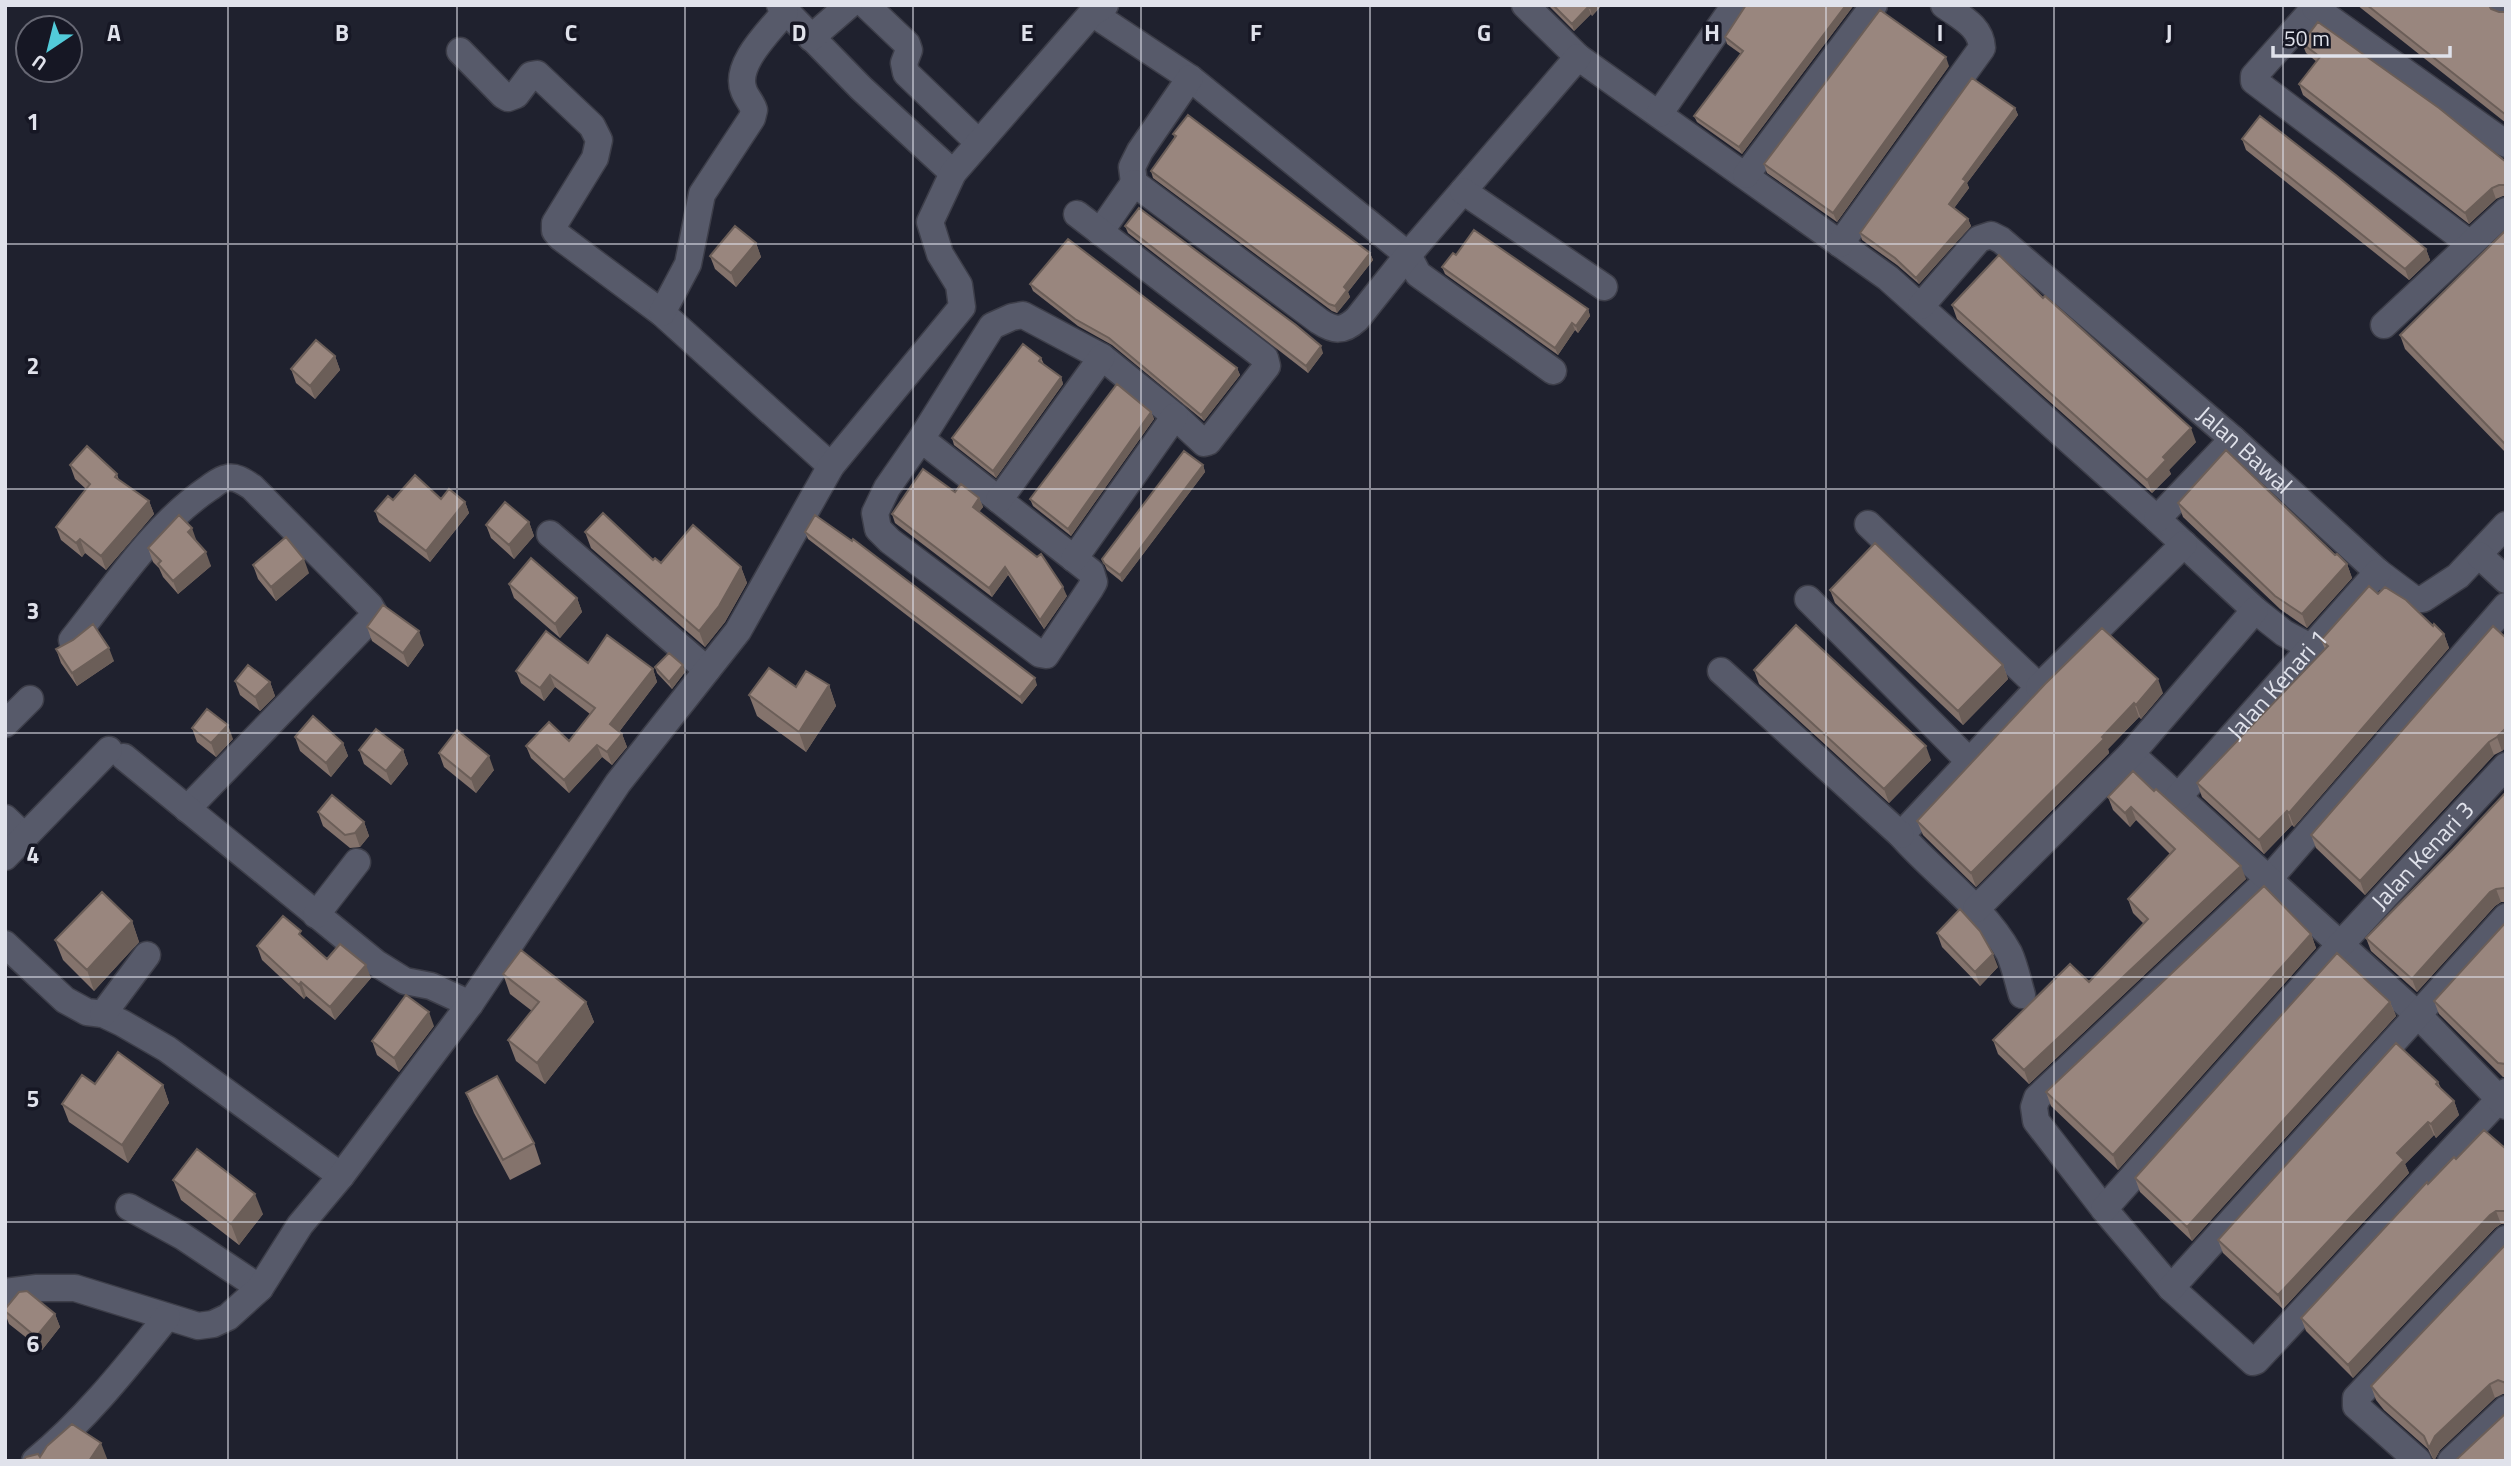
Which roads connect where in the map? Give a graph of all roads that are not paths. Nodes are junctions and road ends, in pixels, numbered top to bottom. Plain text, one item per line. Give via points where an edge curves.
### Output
1 (849, 5) edge
2 (866, 5) edge
3 (1525, 5) edge
4 (1735, 5) edge
5 (1874, 5) edge
6 (1944, 5) edge
7 (2316, 7) edge
8 (783, 8) edge
9 (1099, 9) edge
10 (811, 38) junction
11 (460, 51) dead end
12 (1578, 57) junction
13 (1190, 78) junction
14 (1659, 114) junction
15 (979, 143) junction
16 (2506, 144) edge
17 (953, 173) junction
18 (1746, 175) junction
19 (1134, 183) junction
20 (1463, 191) junction
21 (2506, 211) edge
22 (1077, 214) dead end
23 (1100, 232) junction
24 (1840, 244) junction
25 (2470, 244) junction
26 (1408, 255) junction
27 (1604, 287) dead end
28 (1921, 306) junction
29 (962, 307) junction
30 (662, 313) junction
31 (2384, 325) dead end
32 (992, 326) junction
33 (1102, 357) junction
34 (1553, 371) dead end
35 (1175, 416) junction
36 (921, 439) junction
37 (2233, 439) junction
38 (831, 466) junction
39 (999, 500) junction
40 (2157, 519) junction
41 (1868, 524) dead end
42 (2506, 525) edge
43 (550, 534) dead end
44 (2184, 544) junction
45 (2479, 555) junction
46 (1074, 559) junction
47 (2378, 572) junction
48 (2506, 580) edge
49 (1808, 599) dead end
50 (2506, 606) edge
51 (2255, 610) junction
52 (72, 640) edge
53 (2312, 648) junction
54 (707, 670) junction
55 (1721, 671) dead end
56 (2039, 687) junction
57 (30, 699) dead end
58 (5, 724) edge
59 (2131, 754) junction
60 (1970, 762) junction
61 (2506, 766) edge
62 (2179, 797) junction
63 (187, 809) junction
64 (5, 818) edge
65 (1901, 835) junction
66 (24, 837) junction
67 (5, 857) edge
68 (357, 862) dead end
69 (2269, 879) junction
70 (1976, 909) junction
71 (316, 915) junction
72 (2506, 917) edge
73 (5, 944) edge
74 (2340, 945) junction
75 (147, 955) dead end
76 (2022, 995) dead end
77 (470, 1004) junction
78 (103, 1014) junction
79 (2418, 1015) junction
80 (2503, 1100) edge
81 (341, 1176) junction
82 (129, 1207) dead end
83 (2104, 1209) junction
84 (2506, 1239) edge
85 (260, 1288) junction
86 (2171, 1288) junction
87 (5, 1292) edge
88 (167, 1317) junction
89 (2506, 1409) edge
90 (35, 1461) edge
91 (2418, 1461) edge
92 (2451, 1461) edge

1 - 10 street
2 - 15 street via 907,44 906,73
3 - 12 street
4 - 14 street
5 - 18 street
6 - 24 street via 1975,28 1982,48
7 - 16 street
7 - 25 street via 2254,81
8 - 10 street
8 - 30 street via 745,62 742,77 754,110 752,118 702,194 688,264
9 - 13 street
9 - 15 street
10 - 17 street
11 - 30 street via 508,98 537,74 592,126 599,140 595,158 561,212 555,231
12 - 14 street
12 - 20 street
13 - 19 street via 1140,151 1132,167
13 - 26 street
14 - 18 street
15 - 17 street
17 - 29 street via 930,222 940,254 959,285
18 - 24 street
19 - 23 street
19 - 26 street via 1330,329 1339,330 1357,319
20 - 26 street
20 - 27 street
21 - 25 street
22 - 23 street
23 - 35 street via 1265,358 1263,373 1209,442 1200,440
24 - 28 street
25 - 31 street
26 - 34 street via 1418,274
28 - 37 street, Jalan Bawal via 1979,239 1991,236 2001,240
28 - 40 street
29 - 32 street
29 - 38 street
30 - 38 street
32 - 33 street via 1023,315
32 - 36 street
33 - 35 street
33 - 39 street
35 - 46 street
36 - 39 street
36 - 46 street via 875,513 878,529 1040,654 1046,655 1094,582 1091,572
37 - 40 street
37 - 47 street, Jalan Bawal
38 - 54 street via 738,631
39 - 46 street
40 - 44 street
41 - 56 street
42 - 45 street, Jalan Bawal
43 - 54 street
44 - 51 street
44 - 56 street
45 - 47 street, Jalan Bawal via 2423,599 2403,593
45 - 48 street
47 - 53 street, Jalan Kenari 1
49 - 60 street
50 - 69 street
51 - 53 street
51 - 59 street
52 - 63 street via 164,525 199,495 230,477 252,487 370,606 374,612 370,620
53 - 62 street, Jalan Kenari 1
54 - 77 street via 618,783
55 - 65 street
56 - 60 street
57 - 58 street
59 - 62 street
59 - 70 street
60 - 65 street
61 - 74 street, Jalan Kenari 3
62 - 69 street
63 - 66 street via 116,754
63 - 71 street
64 - 66 street
65 - 70 street
66 - 67 street
68 - 71 street
69 - 74 street
69 - 83 street via 2037,1098 2036,1121
70 - 76 street via 2010,956
71 - 77 street via 405,981 431,986
72 - 79 street
73 - 78 street via 65,1000 87,1012
74 - 79 street
74 - 83 street, Jalan Kenari 3
75 - 78 street
77 - 81 street
78 - 81 street via 167,1049
79 - 80 street
79 - 86 street
80 - 86 street via 2256,1361 2248,1359
81 - 85 street via 300,1225
82 - 85 street
83 - 86 street
84 - 91 street via 2356,1398 2356,1406
85 - 88 street via 228,1317 213,1324 198,1326
87 - 88 street via 75,1288
88 - 90 street via 93,1407
89 - 92 street

